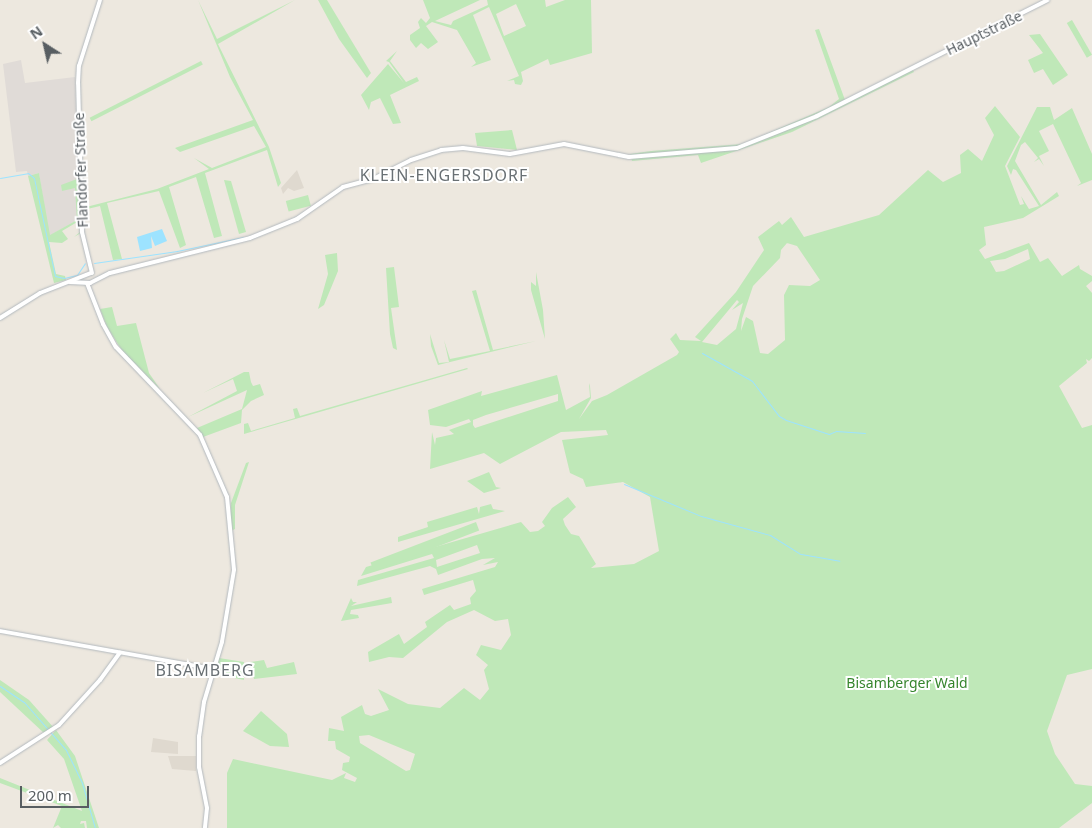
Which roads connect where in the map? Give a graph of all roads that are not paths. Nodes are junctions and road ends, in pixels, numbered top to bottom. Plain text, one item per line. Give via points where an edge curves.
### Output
1 (100, 0) edge
2 (1048, 0) edge
3 (87, 262) junction
4 (85, 274) junction
5 (93, 277) junction
6 (70, 282) junction
7 (86, 282) junction
8 (94, 298) junction
9 (0, 318) edge
10 (0, 631) edge
11 (120, 652) junction
12 (214, 669) junction
13 (0, 763) edge
14 (205, 828) edge

1 - 3 main road, Flandorfer Straße via 78,77 82,219
2 - 5 main road, Hauptstraße via 810,119 753,143 727,150 632,157 561,144 510,154 463,148 441,150 411,160 373,179 343,187 299,218 255,236
3 - 4 main road, Flandorfer Straße
3 - 5 main road, Flandorfer Straße
4 - 5 main road
4 - 6 main road
4 - 7 main road, Flandorfer Straße
5 - 7 main road
5 - 8 main road
6 - 7 main road
6 - 9 main road via 40,293
7 - 8 main road
8 - 12 main road via 116,347 192,425 224,486 234,563 222,642
10 - 11 main road
11 - 12 main road
11 - 13 main road via 100,680 54,729
12 - 14 main road via 204,702 199,736 199,767 207,808

